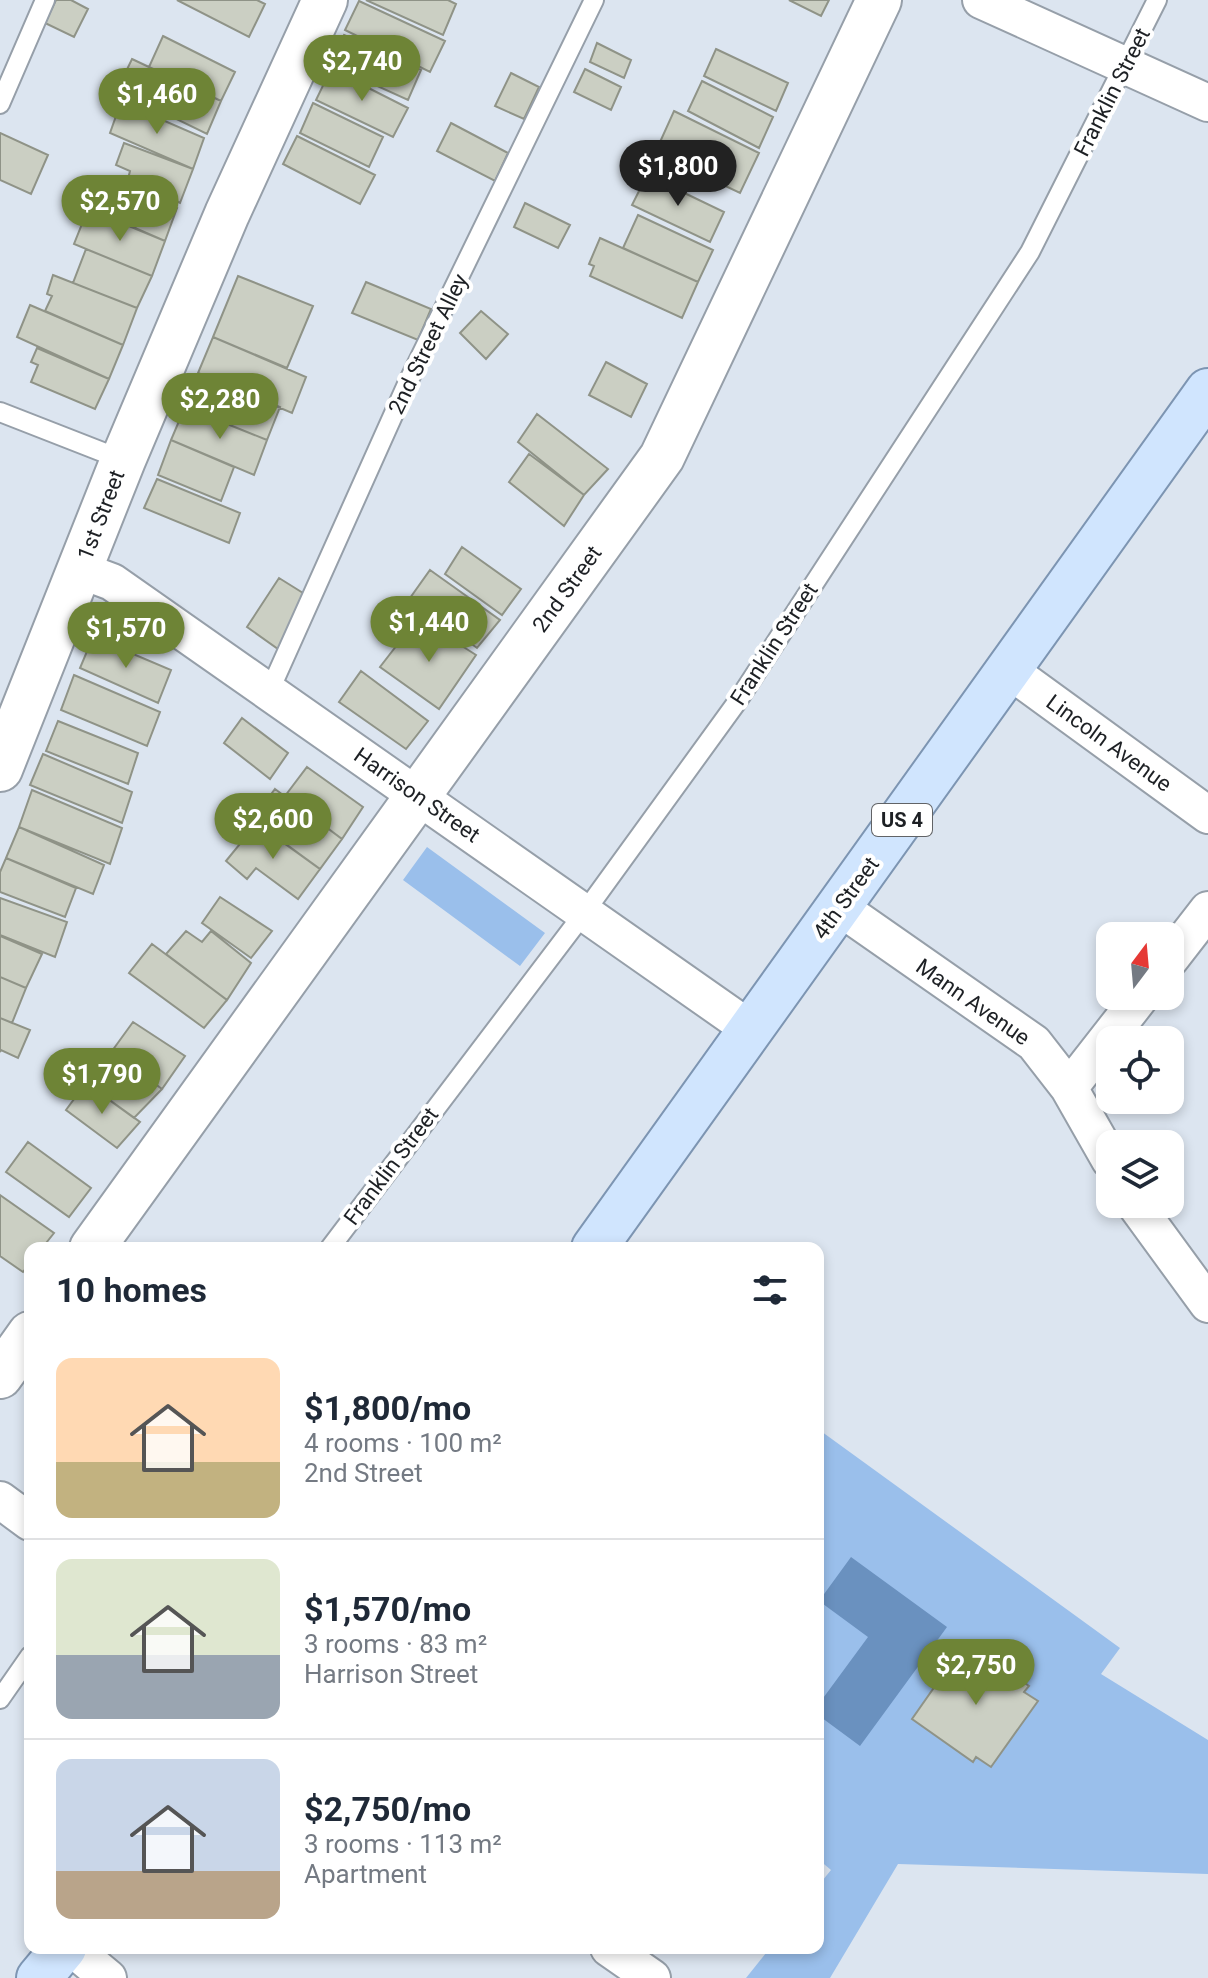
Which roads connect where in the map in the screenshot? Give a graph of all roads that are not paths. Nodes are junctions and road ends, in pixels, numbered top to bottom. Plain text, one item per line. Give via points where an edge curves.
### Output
1 (45, 0) edge
2 (325, 0) edge
3 (594, 0) edge
4 (879, 0) edge
5 (981, 0) edge
6 (1157, 0) edge
7 (1126, 66) junction
8 (1208, 103) edge
9 (0, 104) edge
10 (1208, 391) edge
11 (0, 412) edge
12 (123, 460) junction
13 (80, 570) junction
14 (1010, 671) junction
15 (269, 692) junction
16 (0, 769) edge
17 (418, 796) junction
18 (1208, 815) edge
19 (839, 907) junction
20 (1208, 910) edge
21 (584, 913) junction
22 (1184, 941) edge
23 (1130, 1010) edge
24 (750, 1029) junction
25 (1069, 1088) junction
26 (1096, 1135) edge
27 (1145, 1218) edge
28 (96, 1242) edge
29 (335, 1242) edge
30 (598, 1242) edge
31 (1208, 1304) edge
32 (24, 1342) edge
33 (0, 1376) edge
34 (0, 1500) edge
35 (24, 1518) edge
36 (24, 1665) edge
37 (0, 1699) edge
38 (59, 1954) edge
39 (79, 1954) edge
40 (618, 1954) edge
41 (39, 1978) edge
42 (108, 1978) edge
43 (652, 1978) edge

1 - 9 lane
2 - 12 street, 1st Street
3 - 15 lane, 2nd Street Alley via 408,382
4 - 17 street, 2nd Street via 662,457
5 - 7 street
6 - 7 lane, Franklin Street
7 - 8 street
7 - 21 lane, Franklin Street via 1030,252 737,702
10 - 14 main road, 4th Street / US 4
11 - 12 lane
12 - 13 street, 1st Street
13 - 15 street, Harrison Street via 112,582
13 - 16 street, 1st Street
14 - 18 street, Lincoln Avenue
14 - 19 main road, 4th Street / US 4
15 - 17 street, Harrison Street
17 - 21 street, Harrison Street
17 - 28 street, 2nd Street
19 - 24 main road, 4th Street / US 4
19 - 25 street, Mann Avenue via 1034,1043
20 - 22 street
21 - 24 street, Harrison Street
21 - 29 lane, Franklin Street
23 - 25 street
24 - 30 main road, 4th Street / US 4
25 - 26 street, Mann Avenue
27 - 31 street
32 - 33 street
34 - 35 street
36 - 37 lane
38 - 41 main road
39 - 42 street
40 - 43 street

